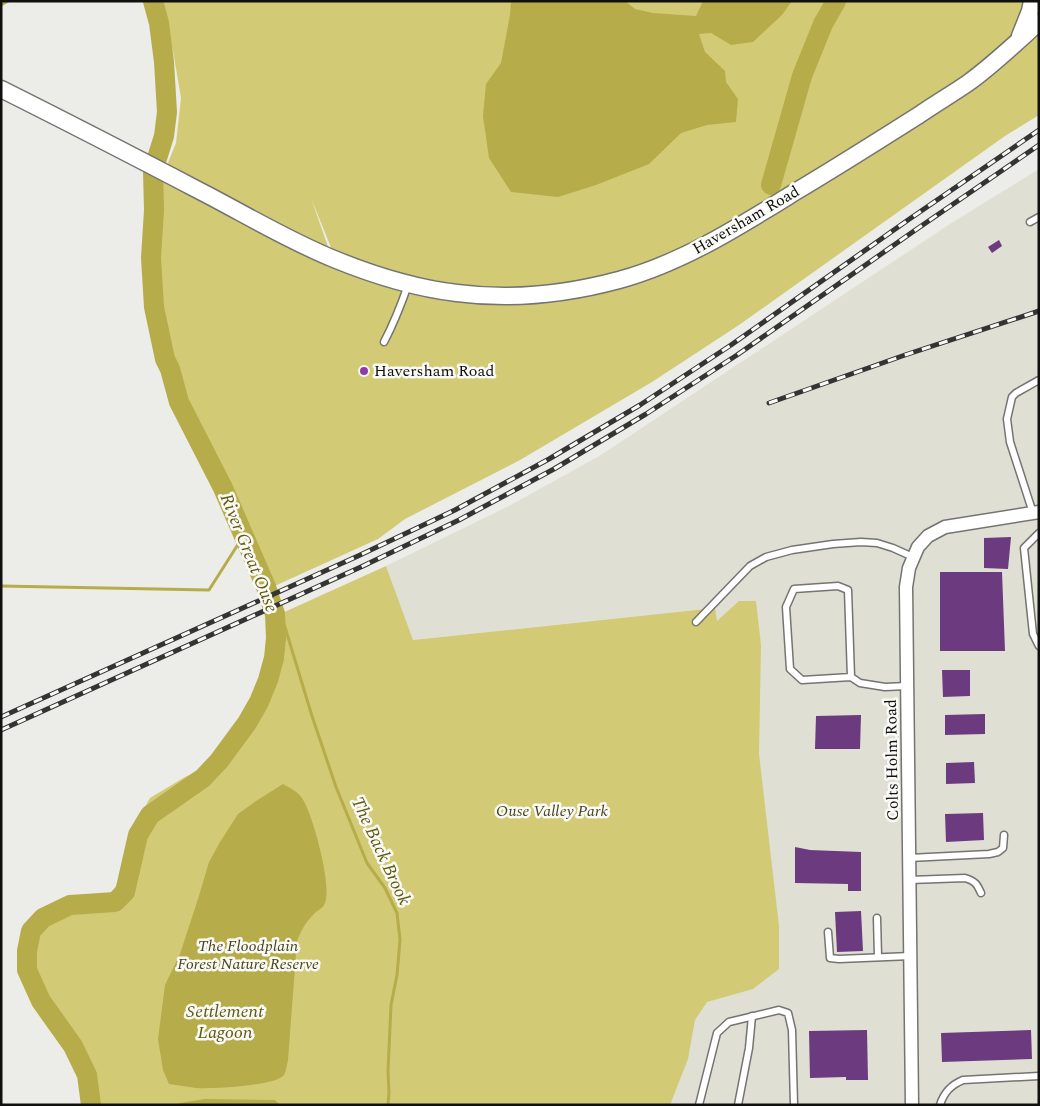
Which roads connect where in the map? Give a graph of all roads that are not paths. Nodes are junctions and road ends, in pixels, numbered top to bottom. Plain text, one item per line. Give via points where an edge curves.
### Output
1 (1032, 1) edge
2 (1039, 22) edge
3 (1019, 40) junction
4 (1, 89) edge
5 (1039, 217) edge
6 (1030, 222) dead end
7 (408, 284) junction
8 (384, 342) dead end
9 (1039, 380) edge
10 (1036, 513) edge
11 (1039, 533) edge
12 (913, 558) junction
13 (696, 622) dead end
14 (1039, 646) edge
15 (851, 677) junction
16 (907, 686) junction
17 (1004, 835) dead end
18 (909, 858) junction
19 (910, 880) junction
20 (981, 893) dead end
21 (877, 918) dead end
22 (828, 932) dead end
23 (910, 956) junction
24 (878, 957) junction
25 (752, 1016) junction
26 (1039, 1076) edge
27 (699, 1105) edge
28 (738, 1105) edge
29 (794, 1105) edge
30 (912, 1105) edge
31 (940, 1105) edge

1 - 3 street
2 - 3 street, Haversham Road
3 - 7 street, Haversham Road via 968,83 868,148 738,226 659,266 620,280 539,295 457,293
4 - 7 street, Haversham Road via 289,238 332,258
5 - 6 lane
7 - 8 lane
9 - 10 lane via 1012,397 1006,419 1010,442
10 - 12 street, Colts Holm Road via 945,527 928,536
11 - 14 lane via 1024,548 1033,634
12 - 13 lane via 877,543 861,542 792,550 766,557 750,566
12 - 16 street, Colts Holm Road via 906,587
15 - 15 lane via 848,590 838,586 794,589 786,607 790,669 802,680
15 - 16 lane via 860,683
16 - 18 street, Colts Holm Road
17 - 18 lane via 1003,848 998,852
18 - 19 street, Colts Holm Road
19 - 20 lane via 965,878 973,880
19 - 23 street, Colts Holm Road
21 - 24 lane
22 - 24 lane via 830,958
23 - 24 lane
23 - 30 street, Colts Holm Road
25 - 27 lane via 729,1022 717,1033
25 - 28 lane
25 - 29 lane via 779,1010 788,1013 792,1030
26 - 31 lane via 963,1080 949,1088

